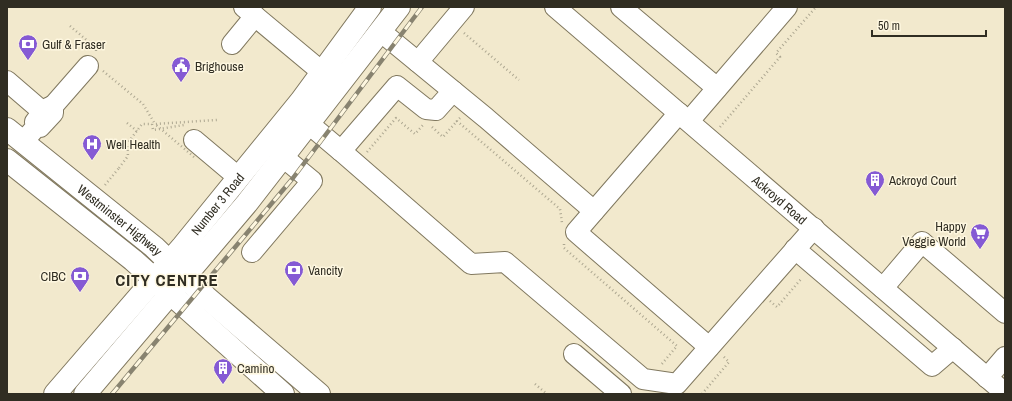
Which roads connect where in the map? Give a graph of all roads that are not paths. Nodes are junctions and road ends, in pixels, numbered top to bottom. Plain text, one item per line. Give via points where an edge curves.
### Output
1 (370, 7) edge
2 (399, 7) edge
3 (464, 7) edge
4 (621, 7) edge
5 (787, 7) edge
6 (561, 9) edge
7 (249, 12) edge
8 (380, 31) junction
9 (232, 44) dead end
10 (418, 62) junction
11 (95, 63) road end
12 (322, 72) junction
13 (7, 81) edge
14 (717, 88) junction
15 (453, 91) junction
16 (684, 117) junction
17 (32, 123) edge
18 (309, 124) junction
19 (194, 148) road end
20 (341, 151) junction
21 (283, 157) junction
22 (7, 160) edge
23 (238, 177) junction
24 (594, 211) junction
25 (814, 228) junction
26 (252, 252) dead end
27 (789, 256) junction
28 (170, 260) junction
29 (186, 276) junction
30 (154, 279) junction
31 (883, 288) junction
32 (170, 295) junction
33 (1005, 313) edge
34 (718, 348) junction
35 (953, 348) junction
36 (574, 354) dead end
37 (1005, 357) edge
38 (991, 387) edge
39 (55, 394) edge
40 (85, 394) edge
41 (283, 394) edge
42 (318, 394) edge
43 (621, 394) edge

1 - 12 main road, Number 3 Road
2 - 8 main road, Number 3 Road
3 - 10 street
4 - 14 street
5 - 14 street
6 - 16 street, Ackroyd Road
7 - 9 street
7 - 12 street
8 - 10 street
8 - 18 main road, Number 3 Road
10 - 15 street
11 - 17 street
12 - 23 main road, Number 3 Road
13 - 17 street
14 - 16 street
15 - 20 street via 436,110 426,108 397,86
15 - 24 street
16 - 24 street
16 - 25 street, Ackroyd Road
17 - 28 main road, Westminster Highway
18 - 20 street
18 - 21 main road, Number 3 Road
19 - 23 street
20 - 34 street via 471,264 505,262 642,379 677,384
21 - 26 street via 312,181
21 - 29 main road, Number 3 Road
22 - 30 main road, Westminster Highway
23 - 28 main road, Number 3 Road
24 - 34 street via 576,232
25 - 27 street
25 - 31 street, Ackroyd Road
27 - 34 street
27 - 35 street via 932,366
28 - 29 main road, Westminster Highway
28 - 30 main road, Number 3 Road
29 - 32 main road, Number 3 Road
29 - 42 main road, Westminster Highway
30 - 32 main road, Westminster Highway
30 - 39 main road, Number 3 Road
31 - 33 street via 922,242
31 - 35 street, Ackroyd Road
32 - 40 main road, Number 3 Road
32 - 41 main road, Westminster Highway
35 - 38 street, Ackroyd Road
36 - 43 street
37 - 38 street

